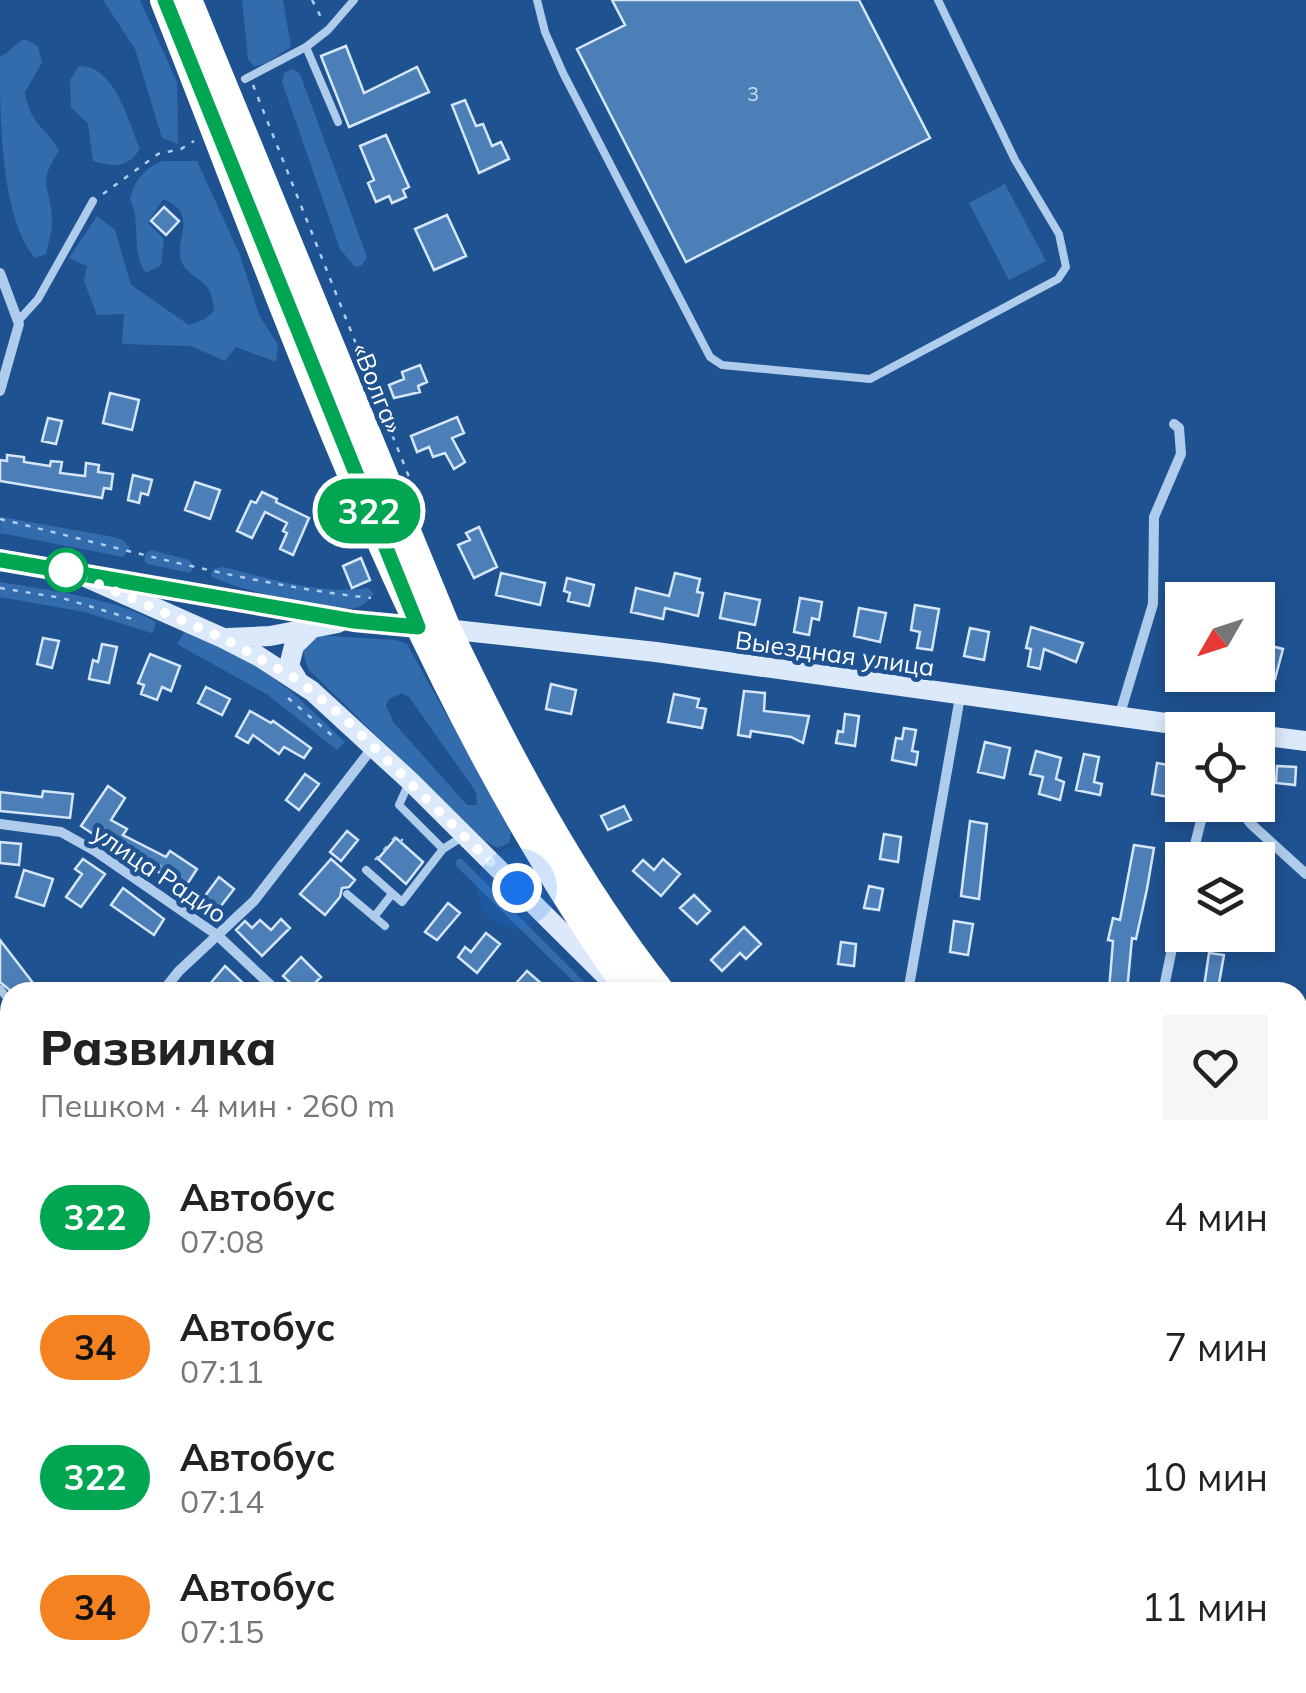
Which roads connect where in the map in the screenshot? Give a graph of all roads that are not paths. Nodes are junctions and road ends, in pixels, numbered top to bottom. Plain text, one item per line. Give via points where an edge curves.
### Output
1 (165, 0) edge
2 (188, 0) edge
3 (354, 0) edge
4 (537, 0) edge
5 (938, 0) edge
6 (306, 46) junction
7 (248, 78) road end
8 (338, 122) dead end
9 (93, 201) road end
10 (0, 273) edge
11 (18, 321) junction
12 (0, 392) edge
13 (1174, 424) dead end
14 (0, 560) edge
15 (72, 571) junction
16 (247, 608) junction
17 (354, 621) junction
18 (313, 627) junction
19 (432, 628) junction
20 (270, 636) junction
21 (232, 638) junction
22 (292, 681) junction
23 (960, 697) junction
24 (1119, 718) junction
25 (1165, 724) edge
26 (1275, 737) edge
27 (1306, 741) edge
28 (373, 746) junction
29 (410, 782) junction
30 (1249, 822) edge
31 (0, 824) edge
32 (465, 835) junction
33 (443, 848) junction
34 (366, 870) dead end
35 (1306, 874) edge
36 (347, 894) dead end
37 (392, 894) junction
38 (374, 917) junction
39 (385, 926) dead end
40 (217, 934) junction
41 (1171, 952) edge
42 (170, 982) edge
43 (267, 982) edge
44 (612, 982) edge
45 (625, 982) edge
46 (653, 982) edge
47 (910, 982) edge
48 (1164, 982) edge

1 - 19 highway, «Волга»
2 - 19 highway, «Волга»
3 - 6 lane
4 - 5 lane via 563,74 710,357 722,365 866,379 1058,280 1066,268 1058,234
6 - 7 lane
6 - 8 lane
9 - 11 lane via 38,299
10 - 11 street
11 - 12 street
13 - 24 street via 1181,454 1154,517 1154,604
14 - 15 main road
15 - 16 main road
15 - 21 main road
16 - 17 main road
16 - 20 main road
16 - 21 main road
17 - 18 main road
17 - 19 main road, Выездная улица
18 - 20 main road
18 - 22 main road via 294,646
19 - 23 main road, Выездная улица via 656,652
19 - 45 highway, «Волга» via 480,750
19 - 46 highway, «Волга» via 552,830
20 - 21 main road
20 - 22 main road
21 - 22 main road
22 - 28 main road
23 - 24 main road, Выездная улица
23 - 47 street
24 - 25 main road, Выездная улица
26 - 27 main road
28 - 29 main road
28 - 40 street via 254,901
29 - 32 main road
29 - 33 lane via 399,806
30 - 35 street
31 - 40 street, улица Радио via 61,832
32 - 33 lane
32 - 44 main road
33 - 37 lane via 402,902
34 - 37 lane
36 - 38 lane
37 - 38 lane
38 - 39 lane
40 - 42 street
40 - 43 street, улица Радио
41 - 48 street

